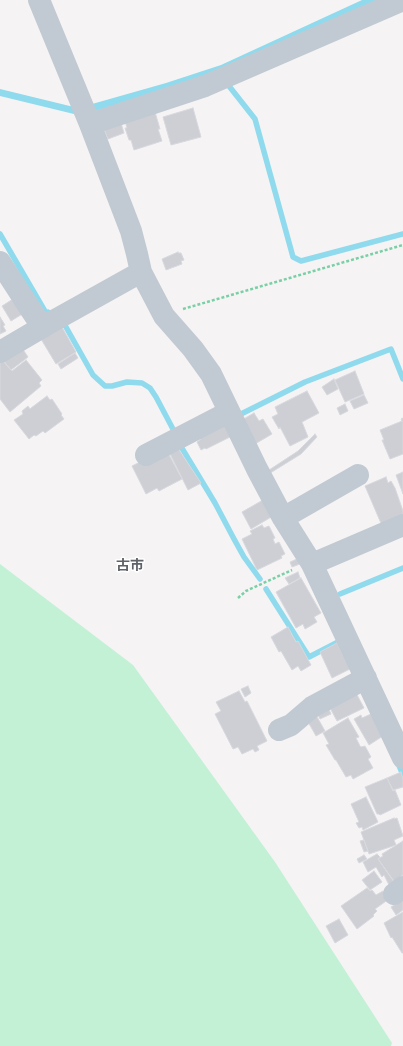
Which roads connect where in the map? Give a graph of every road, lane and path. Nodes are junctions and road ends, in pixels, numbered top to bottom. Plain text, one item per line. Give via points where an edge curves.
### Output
1 (39, 0) edge
2 (403, 0) edge
3 (90, 124) junction
4 (403, 245) edge
5 (0, 262) edge
6 (141, 272) junction
7 (164, 316) junction
8 (46, 325) junction
9 (0, 352) edge
10 (229, 412) junction
11 (146, 455) dead end
12 (358, 475) dead end
13 (283, 518) junction
14 (403, 525) edge
15 (311, 563) junction
16 (238, 598) dead end
17 (366, 678) junction
18 (279, 730) dead end
19 (403, 758) edge

1 - 3 street
2 - 3 street via 205,86
3 - 6 street via 130,231
4 - 7 path
5 - 8 street via 37,319
6 - 7 street
6 - 8 street
7 - 10 street via 211,374
8 - 9 street
10 - 11 street
10 - 13 street
12 - 13 street
13 - 15 street
14 - 15 street
15 - 16 path via 253,588
15 - 17 street
17 - 18 street via 312,707 291,725
17 - 19 street

